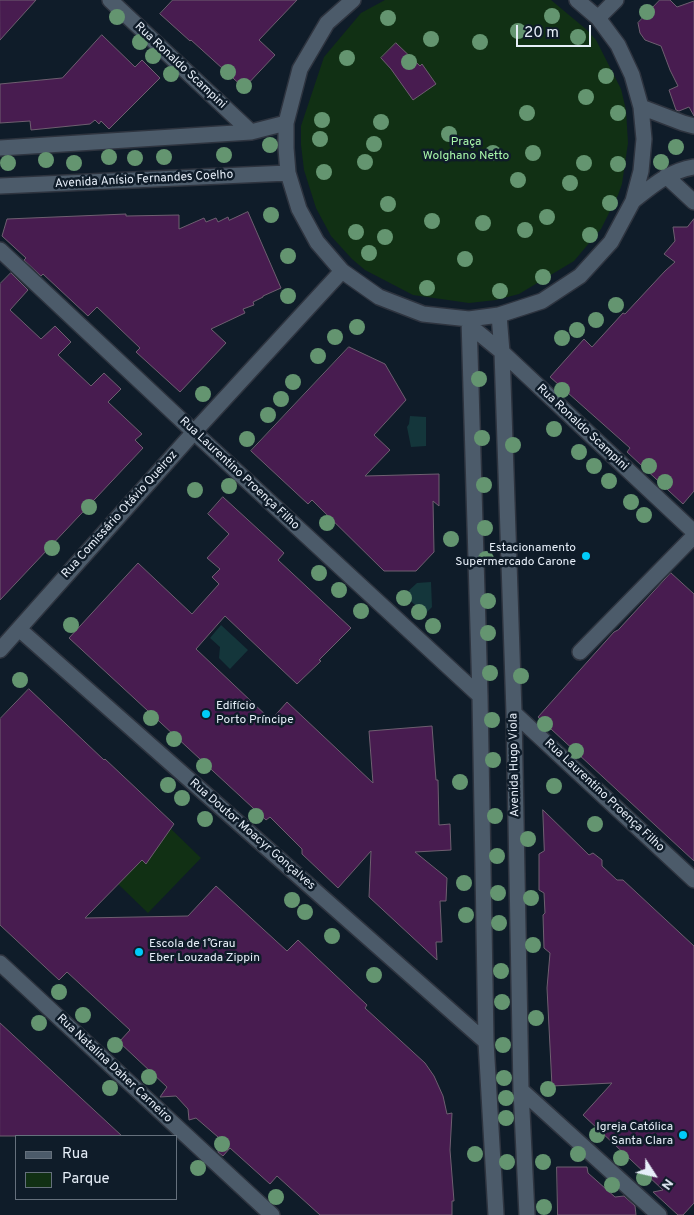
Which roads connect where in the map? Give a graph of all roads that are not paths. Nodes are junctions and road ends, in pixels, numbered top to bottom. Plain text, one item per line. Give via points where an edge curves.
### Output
1 (110, 0) edge
2 (353, 0) edge
3 (577, 0) edge
4 (616, 0) edge
5 (598, 18) junction
6 (641, 107) junction
7 (286, 123) junction
8 (694, 126) edge
9 (251, 132) junction
10 (0, 148) edge
11 (694, 168) edge
12 (288, 173) junction
13 (666, 176) junction
14 (0, 186) edge
15 (633, 201) junction
16 (694, 202) edge
17 (0, 250) edge
18 (342, 270) junction
19 (499, 315) junction
20 (469, 322) junction
21 (502, 352) junction
22 (194, 432) junction
23 (694, 534) edge
24 (19, 629) junction
25 (0, 650) edge
26 (580, 652) dead end
27 (480, 696) junction
28 (514, 713) junction
29 (694, 880) edge
30 (0, 963) edge
31 (486, 1042) junction
32 (521, 1090) junction
33 (272, 1215) edge
34 (496, 1215) edge
35 (527, 1215) edge
36 (659, 1215) edge

1 - 9 street, Rua Ronaldo Scampini
2 - 7 street via 326,24 300,69
3 - 5 street
4 - 5 street
5 - 6 street via 622,53
6 - 8 street
6 - 15 street via 644,139
7 - 9 street
7 - 12 street
9 - 10 street
11 - 13 street
12 - 14 street, Avenida Anísio Fernandes Coelho
12 - 18 street via 308,226 317,242
13 - 15 street
13 - 16 street
15 - 19 street via 611,242 580,276 542,301
17 - 22 street, Rua Laurentino Proença Filho
18 - 20 street via 379,298 423,314
18 - 22 street, Rua Comissário Otávio Queiroz
19 - 20 street
19 - 21 street, Avenida Hugo Viola
20 - 21 street, Rua Ronaldo Scampini
20 - 27 street
21 - 23 street, Rua Ronaldo Scampini
21 - 28 street, Avenida Hugo Viola
22 - 24 street, Rua Comissário Otávio Queiroz
22 - 27 street, Rua Laurentino Proença Filho
23 - 26 street
24 - 25 street, Rua Comissário Otávio Queiroz
24 - 31 street, Rua Doutor Moacyr Gonçalves
27 - 31 street
28 - 29 street, Rua Laurentino Proença Filho
28 - 32 street, Avenida Hugo Viola
30 - 33 street, Rua Natalina Daher Carneiro
31 - 34 street
32 - 35 street, Avenida Hugo Viola
32 - 36 street

